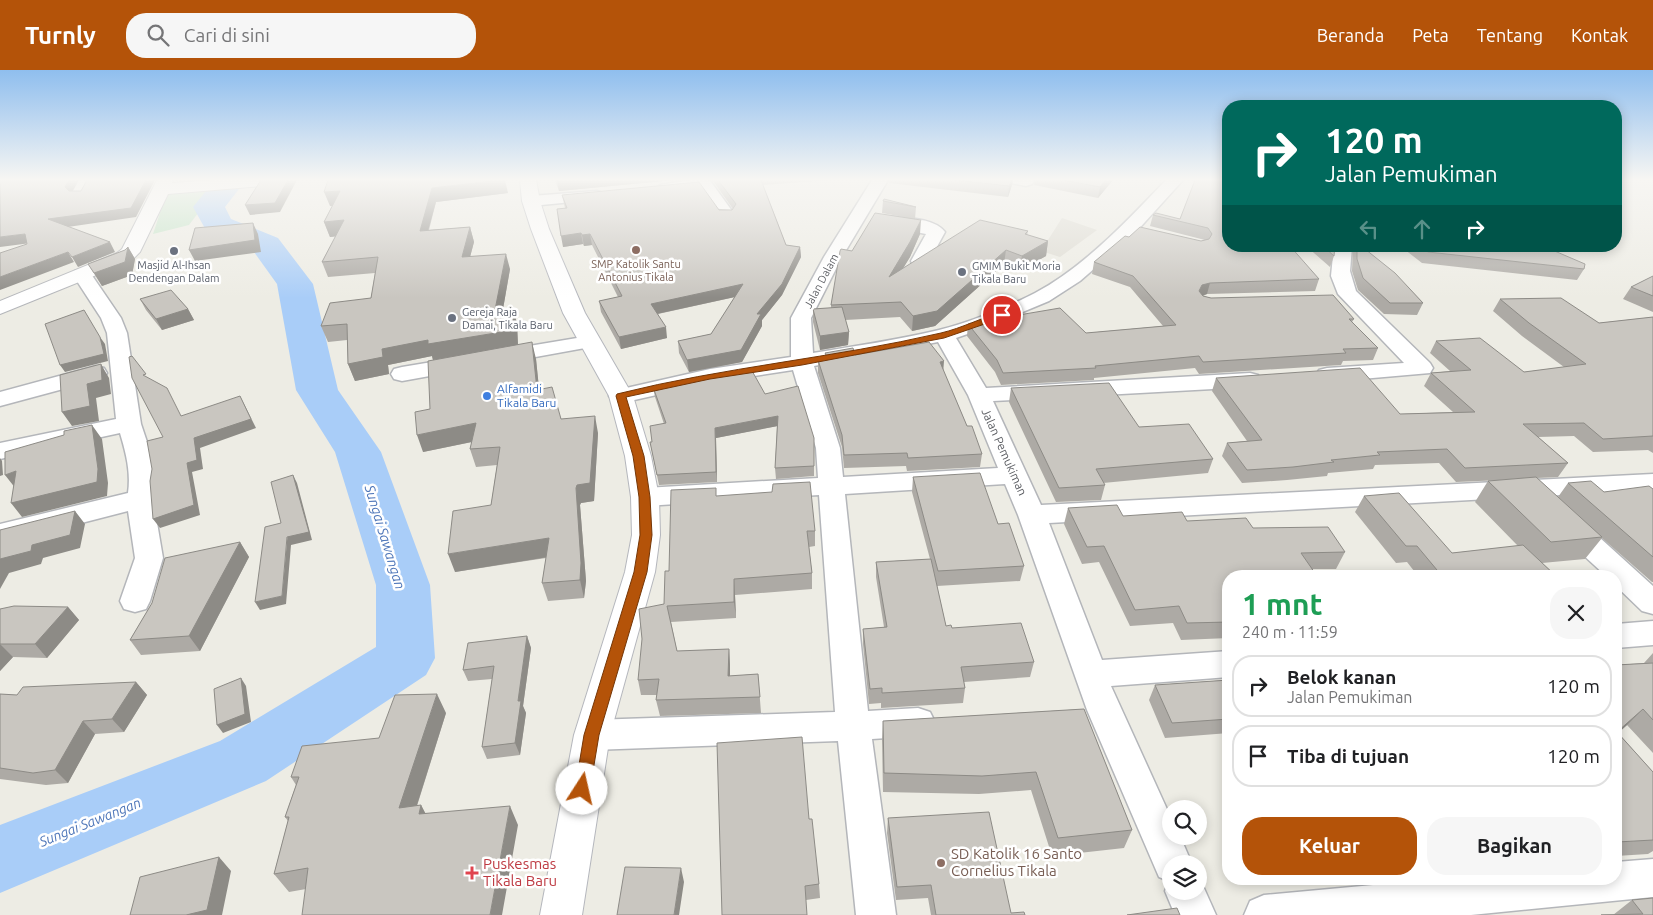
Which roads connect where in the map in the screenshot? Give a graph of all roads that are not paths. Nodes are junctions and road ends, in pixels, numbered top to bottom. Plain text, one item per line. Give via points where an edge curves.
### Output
1 (146, 219) edge
2 (540, 219) edge
3 (856, 219) edge
4 (873, 219) edge
5 (1137, 219) edge
6 (1128, 229) junction
7 (1146, 233) edge
8 (1342, 252) edge
9 (920, 261) edge
10 (82, 275) junction
11 (0, 308) edge
12 (944, 335) junction
13 (589, 342) junction
14 (802, 362) junction
15 (121, 366) junction
16 (402, 374) dead end
17 (979, 395) junction
18 (621, 396) junction
19 (0, 399) edge
20 (129, 424) junction
21 (0, 451) edge
22 (1015, 475) junction
23 (1653, 482) edge
24 (832, 486) junction
25 (1528, 488) junction
26 (644, 497) junction
27 (140, 499) junction
28 (1032, 515) junction
29 (0, 534) edge
30 (1617, 570) edge
31 (1622, 574) edge
32 (136, 601) dead end
33 (1653, 603) edge
34 (1653, 633) edge
35 (1622, 636) edge
36 (1222, 665) edge
37 (1091, 674) junction
38 (949, 720) edge
39 (853, 726) junction
40 (592, 735) junction
41 (1168, 855) edge
42 (1653, 878) edge
43 (1622, 881) edge
44 (1579, 885) edge
45 (1190, 900) edge
46 (561, 915) edge
47 (876, 915) edge
48 (1196, 915) edge
49 (1264, 915) edge

1 - 10 main road via 130,252
2 - 13 main road via 574,313
3 - 14 street, Jalan Dalam via 801,318
4 - 9 street via 933,229 936,232
5 - 6 street
6 - 7 street
6 - 12 street via 1093,262 1042,297
8 - 17 street, Jalan Pemukiman via 1343,298 1422,368
10 - 11 main road
10 - 15 street via 111,318 120,347
12 - 14 street
12 - 17 street
13 - 16 street
13 - 18 main road
14 - 18 street via 710,376
14 - 24 street, Jalan Dalam via 828,448
15 - 19 street
15 - 20 street
17 - 22 street, Jalan Pemukiman
18 - 26 main road via 638,456
20 - 21 street
20 - 27 street via 143,479
22 - 24 street
22 - 28 street, Jalan Pemukiman
23 - 25 street
24 - 26 street
24 - 39 street, Jalan Dalam
25 - 28 street
25 - 30 street
26 - 40 main road via 646,535 640,572
27 - 29 street
27 - 32 street via 149,558
28 - 37 street, Jalan Pemukiman
31 - 33 street
34 - 35 street
36 - 37 street
37 - 41 street, Jalan Pemukiman via 1090,711
38 - 39 street
39 - 40 street
39 - 47 street, Jalan Dalam
40 - 46 main road
42 - 43 street
44 - 49 street
45 - 48 street

